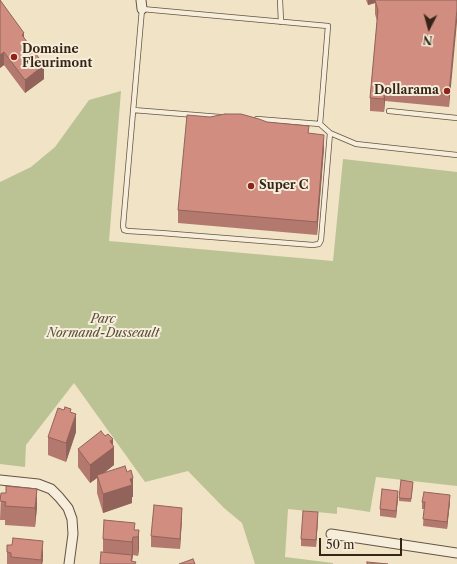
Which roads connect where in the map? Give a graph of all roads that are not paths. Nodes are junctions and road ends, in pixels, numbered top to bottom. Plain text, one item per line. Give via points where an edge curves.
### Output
1 (280, 0) edge
2 (142, 4) edge
3 (281, 22) junction
4 (133, 110) junction
5 (389, 111) dead end
6 (229, 117) edge
7 (457, 118) edge
8 (251, 119) edge
9 (320, 124) junction
10 (330, 133) junction
11 (457, 155) edge
12 (0, 480) edge
13 (330, 534) dead end
14 (457, 553) edge
15 (70, 564) edge

1 - 3 lane
2 - 3 lane
2 - 4 lane
3 - 9 lane via 328,26
4 - 6 lane
4 - 10 lane via 123,226 128,232 319,244 322,240
5 - 7 lane
8 - 9 lane
9 - 10 lane
10 - 11 lane via 356,144
12 - 15 street via 38,484 51,489 59,497 68,508 72,519
13 - 14 street

